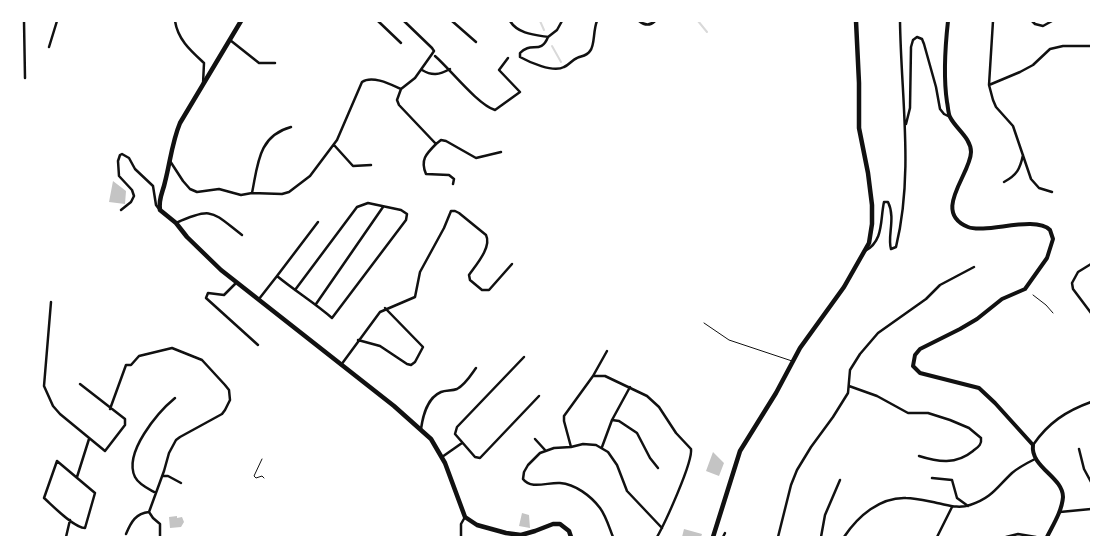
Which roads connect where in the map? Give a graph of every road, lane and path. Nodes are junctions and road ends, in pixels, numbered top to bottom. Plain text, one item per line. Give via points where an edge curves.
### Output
1 (24, 21) edge
2 (57, 21) edge
3 (175, 21) edge
4 (241, 21) edge
5 (378, 21) edge
6 (404, 21) edge
7 (452, 21) edge
8 (510, 21) edge
9 (562, 21) edge
10 (597, 21) edge
11 (639, 21) edge
12 (655, 21) edge
13 (856, 21) edge
14 (900, 21) edge
15 (948, 21) edge
16 (992, 21) edge
17 (1032, 21) edge
18 (1052, 21) edge
19 (548, 37) junction
20 (230, 40) junction
21 (476, 42) dead end
22 (401, 43) dead end
23 (1091, 46) edge
24 (49, 47) dead end
25 (435, 56) dead end
26 (508, 58) dead end
27 (275, 63) dead end
28 (450, 69) junction
29 (422, 70) junction
30 (25, 78) dead end
31 (989, 85) junction
32 (203, 86) junction
33 (401, 89) junction
34 (950, 116) junction
35 (905, 125) junction
36 (291, 127) dead end
37 (436, 144) junction
38 (334, 145) junction
39 (501, 152) dead end
40 (1023, 154) junction
41 (170, 161) junction
42 (371, 164) dead end
43 (1004, 182) dead end
44 (453, 184) dead end
45 (1052, 192) dead end
46 (252, 193) junction
47 (384, 207) junction
48 (121, 210) dead end
49 (160, 210) junction
50 (318, 222) dead end
51 (176, 223) junction
52 (242, 235) dead end
53 (866, 251) junction
54 (512, 264) dead end
55 (1091, 264) edge
56 (974, 267) dead end
57 (277, 276) junction
58 (236, 283) junction
59 (295, 290) junction
60 (1033, 295) dead end
61 (258, 300) junction
62 (51, 302) dead end
63 (316, 304) junction
64 (385, 308) junction
65 (1053, 313) dead end
66 (1091, 313) edge
67 (704, 323) dead end
68 (358, 340) junction
69 (258, 345) dead end
70 (607, 352) dead end
71 (524, 357) dead end
72 (793, 361) junction
73 (341, 365) junction
74 (476, 368) dead end
75 (593, 376) junction
76 (80, 384) dead end
77 (849, 386) junction
78 (630, 387) junction
79 (539, 396) dead end
80 (175, 398) dead end
81 (1091, 402) edge
82 (110, 409) junction
83 (612, 420) junction
84 (421, 430) junction
85 (89, 439) junction
86 (535, 440) dead end
87 (462, 443) junction
88 (1032, 445) junction
89 (571, 447) junction
90 (602, 447) junction
91 (1079, 449) dead end
92 (545, 450) junction
93 (919, 456) dead end
94 (442, 457) junction
95 (262, 459) dead end
96 (1035, 459) junction
97 (658, 468) dead end
98 (163, 476) junction
99 (77, 477) junction
100 (264, 478) dead end
101 (932, 478) dead end
102 (840, 480) dead end
103 (1091, 482) edge
104 (181, 483) dead end
105 (156, 493) junction
106 (968, 506) junction
107 (952, 507) junction
108 (1091, 509) edge
109 (149, 512) junction
110 (1059, 512) junction
111 (464, 517) junction
112 (70, 520) junction
113 (662, 528) junction
114 (725, 532) dead end
115 (126, 534) dead end
116 (66, 537) edge
117 (160, 537) edge
118 (461, 537) edge
119 (571, 537) edge
120 (613, 537) edge
121 (657, 537) edge
122 (713, 537) edge
123 (723, 537) edge
124 (778, 537) edge
125 (820, 537) edge
126 (844, 537) edge
127 (937, 537) edge
128 (1006, 537) edge
129 (1036, 537) edge
130 (1047, 537) edge

1 - 30 street
2 - 24 street
3 - 32 street via 180,37 204,63
4 - 20 main road
5 - 22 street
6 - 29 street via 434,51
7 - 21 street
8 - 19 street via 522,31
9 - 19 street
10 - 19 street via 589,54 564,67 548,68 520,57 525,48 542,48
11 - 12 street via 646,25
13 - 53 main road via 859,128 872,205
14 - 35 street
15 - 34 street via 945,74
16 - 31 street
17 - 18 street via 1043,26
20 - 27 street via 259,63
20 - 32 main road
23 - 31 street via 1050,49 1027,68
25 - 28 street
26 - 28 street via 499,70 520,92 495,110 471,93
28 - 29 street via 433,75
29 - 33 street
31 - 40 street via 996,107 1013,126
32 - 41 main road via 181,119
33 - 37 street via 399,105
33 - 38 street via 376,80 364,80
34 - 35 street via 940,109 924,44 917,37 911,47 910,108
34 - 88 street via 971,146 970,160 953,200 953,210 961,223 972,228 1042,225 1050,230 1053,239 1049,253 1027,289 1002,299 977,319 920,349 913,366 920,373 979,388
35 - 53 street via 905,192 896,247 890,248 892,227 890,204 886,201 878,239
36 - 46 street via 278,131 267,142 258,163
37 - 39 street via 446,141 476,158
37 - 44 street via 424,158 426,174 452,176
38 - 42 street via 353,166
38 - 46 street via 310,176 294,190 282,194
40 - 43 street via 1019,171
40 - 45 street via 1035,184
41 - 46 street via 192,191 219,189 238,195
41 - 49 main road
47 - 59 street via 368,203 357,207
47 - 63 street
47 - 63 street via 405,212 406,220 332,318
48 - 49 street via 134,196 119,176 118,161 122,154 153,186
49 - 51 main road
50 - 57 street
51 - 52 street via 210,213
51 - 58 main road via 209,260
53 - 72 main road
54 - 64 street via 489,290 482,290 470,280 469,275 488,245 488,238 460,213 451,211 420,272 415,297
55 - 66 street via 1078,272 1072,283
56 - 77 street via 940,285 878,333 852,366
57 - 59 street
57 - 61 street
58 - 61 main road
58 - 69 street via 224,295 211,292 206,298
59 - 63 street
60 - 65 lane
61 - 73 main road
62 - 85 street via 44,386 53,406
64 - 68 street
64 - 68 street via 424,347 415,362 407,364 380,346
67 - 72 lane via 728,340
68 - 73 street
70 - 75 street
71 - 87 street via 455,429
72 - 122 main road via 736,459
73 - 84 main road
74 - 84 street via 458,388 440,392 431,400 423,416
75 - 78 street via 602,376
75 - 89 street via 564,416
76 - 82 street
77 - 93 street via 878,396 908,413 928,413 950,420 970,428 981,438 979,446 957,460 943,462
77 - 124 street via 833,417 797,470
78 - 83 street
78 - 113 street via 648,396 659,407 692,452
79 - 87 street via 480,458
80 - 105 street via 152,422 132,464 135,478
81 - 88 street via 1070,410
82 - 85 street via 125,419 125,425 107,450
82 - 98 street via 126,365 131,365 139,356 172,348 202,360 225,384 230,400 225,410 176,440
83 - 90 street
83 - 97 street via 619,421 637,434
84 - 94 main road via 436,445
85 - 99 street
86 - 92 street
87 - 94 street
88 - 96 street
89 - 90 street via 584,444
89 - 92 street
90 - 113 street via 614,459 627,491
91 - 103 street
92 - 120 street via 533,458 523,479 532,485 559,483 579,490 601,509
94 - 111 main road
95 - 100 path via 254,476
96 - 106 street via 1012,474 990,496
96 - 110 street via 1060,489 1063,497
98 - 104 street
98 - 105 street
99 - 112 street via 94,495 84,528
99 - 112 street via 57,461 44,498
101 - 106 street via 952,480 957,498
102 - 125 street via 825,515
105 - 109 street
106 - 107 street
107 - 126 street via 906,498 890,499 859,518
107 - 127 street
108 - 110 street
109 - 115 street via 142,512 133,519
109 - 117 street via 160,524
110 - 130 street
111 - 118 street
111 - 119 main road via 477,525 521,535 560,524
112 - 116 street
113 - 121 street
114 - 123 street
128 - 129 street via 1018,534

